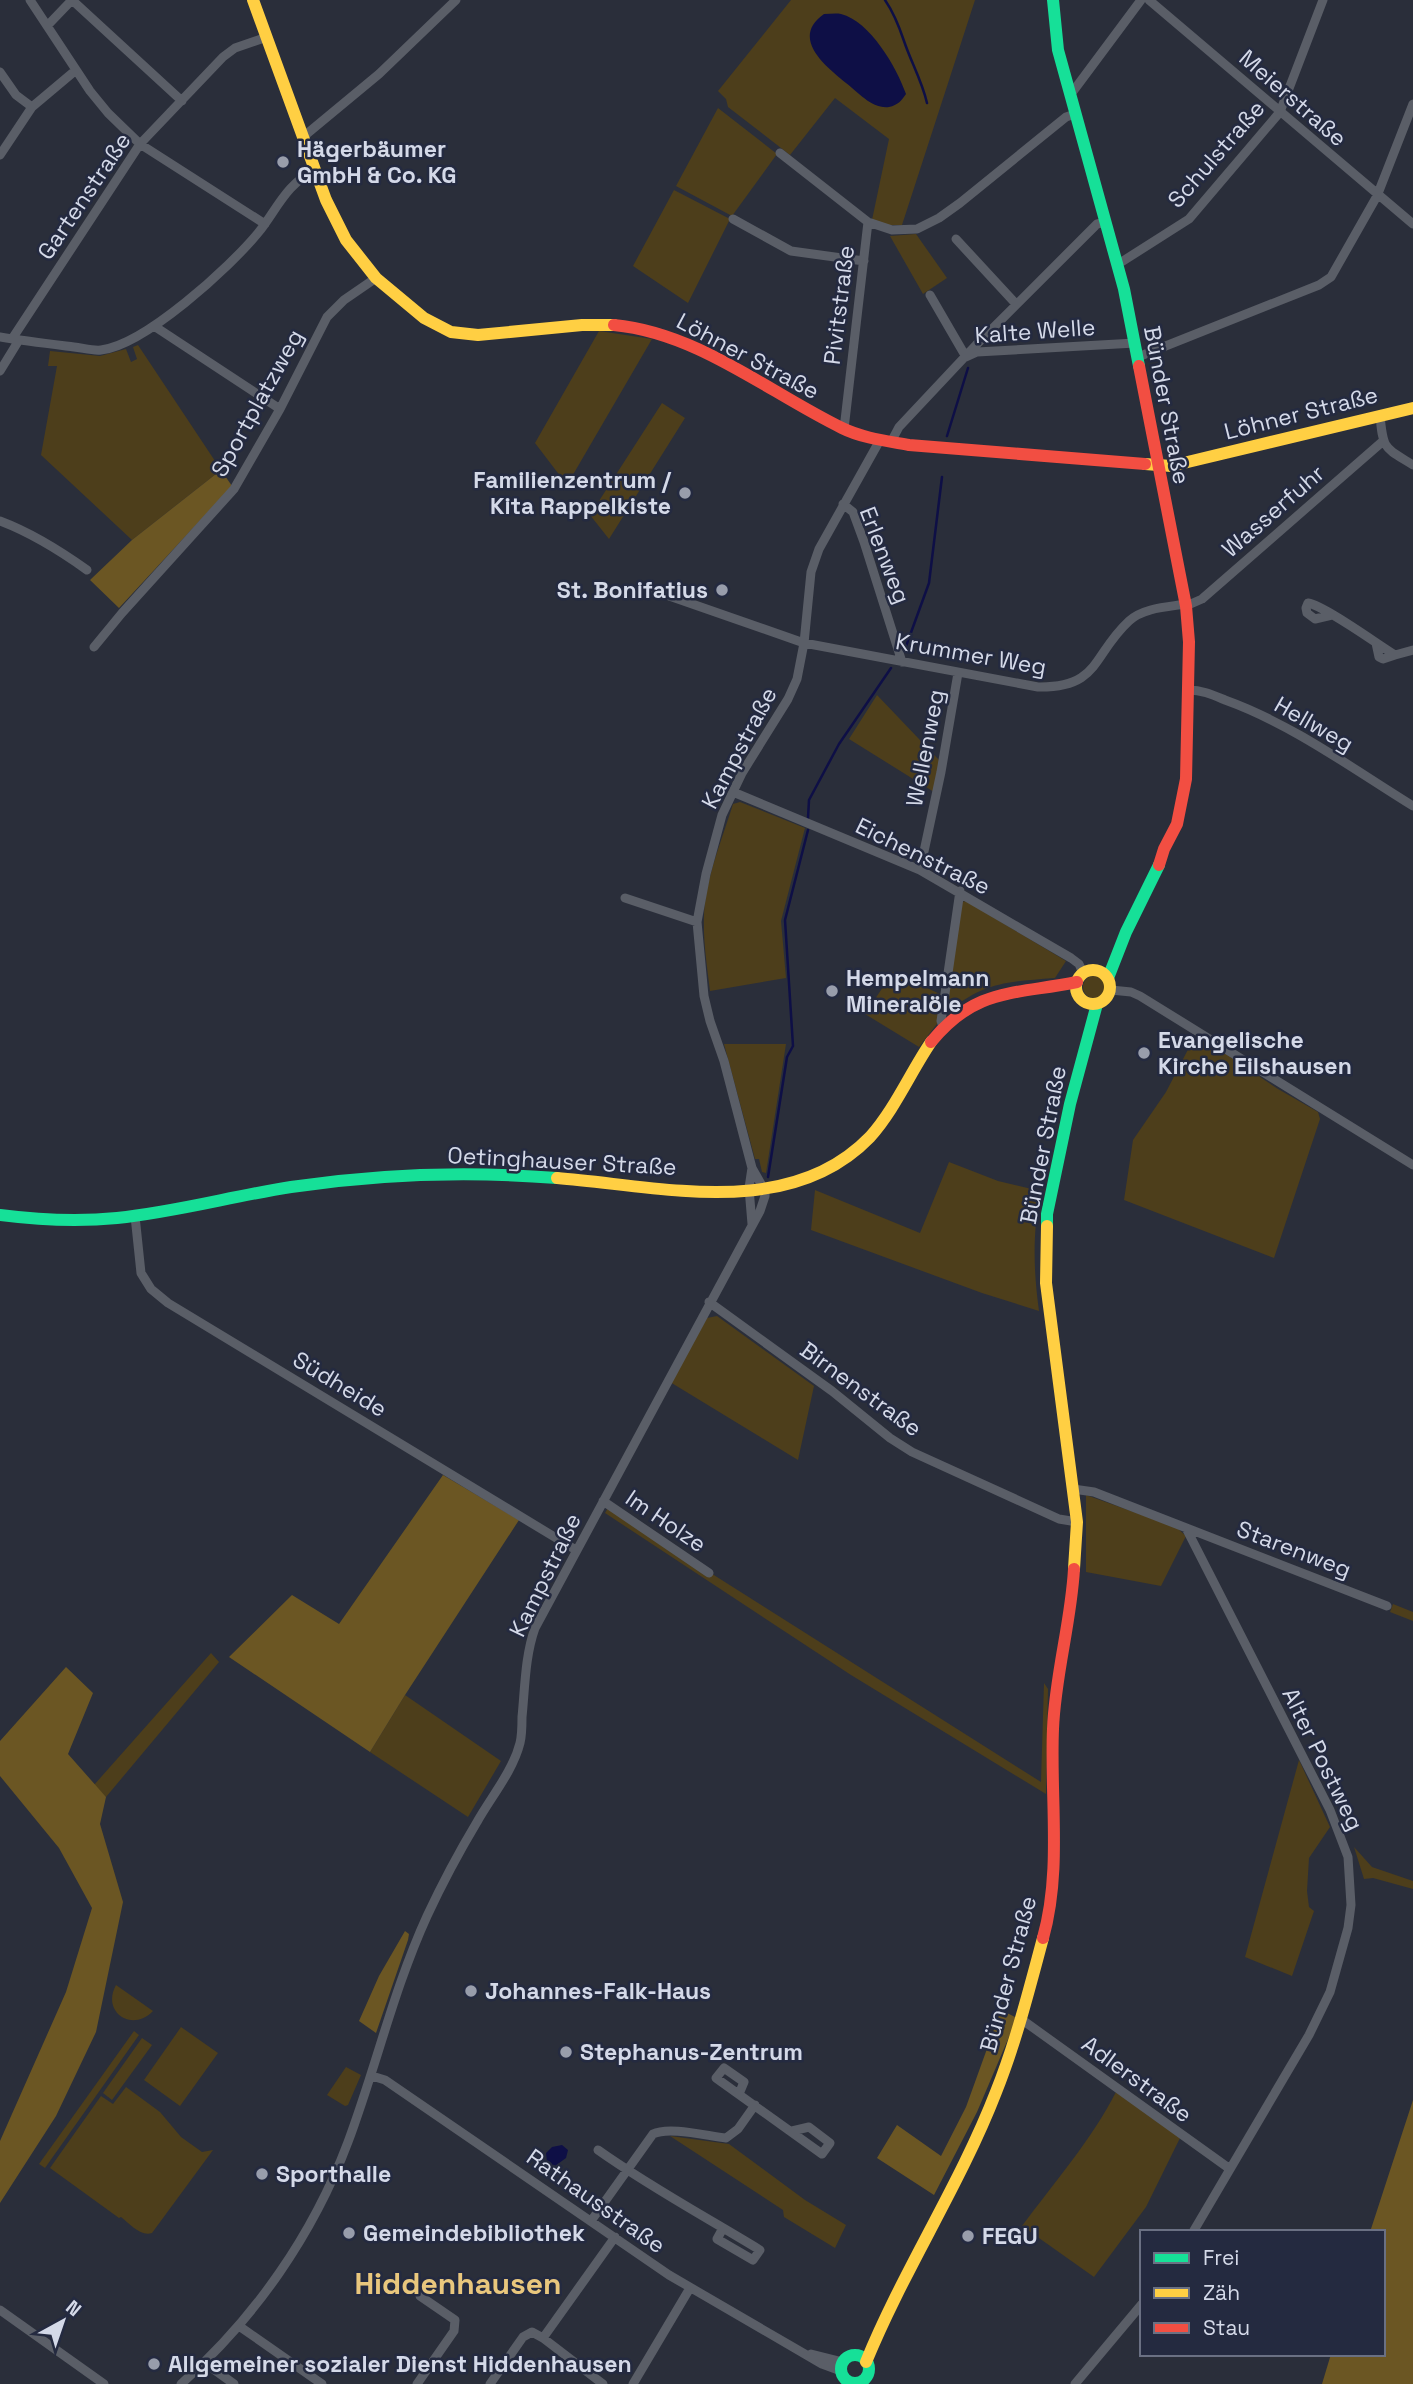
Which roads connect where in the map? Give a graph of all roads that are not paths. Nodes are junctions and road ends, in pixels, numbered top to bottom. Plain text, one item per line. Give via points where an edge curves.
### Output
1 (30, 0) edge
2 (72, 0) edge
3 (253, 0) edge
4 (456, 0) edge
5 (1053, 0) edge
6 (1141, 0) edge
7 (1149, 0) edge
8 (1323, 0) edge
9 (47, 26) junction
10 (267, 37) junction
11 (76, 70) junction
12 (0, 72) edge
13 (1069, 92) junction
14 (182, 101) junction
15 (1413, 104) edge
16 (32, 107) junction
17 (1280, 112) junction
18 (1075, 114) junction
19 (303, 137) junction
20 (140, 144) junction
21 (780, 153) dead end
22 (0, 155) edge
23 (315, 171) junction
24 (1377, 196) junction
25 (733, 219) dead end
26 (868, 222) junction
27 (1106, 222) junction
28 (265, 224) junction
29 (1413, 224) edge
30 (956, 239) dead end
31 (864, 261) junction
32 (1117, 262) junction
33 (376, 278) junction
34 (930, 295) dead end
35 (1017, 304) junction
36 (153, 326) junction
37 (0, 337) edge
38 (16, 340) junction
39 (1135, 343) junction
40 (966, 357) junction
41 (1138, 357) junction
42 (0, 371) edge
43 (1413, 408) edge
44 (280, 409) junction
45 (1380, 415) junction
46 (844, 429) junction
47 (885, 441) junction
48 (1382, 442) junction
49 (1413, 465) edge
50 (1158, 466) junction
51 (843, 504) junction
52 (0, 521) edge
53 (87, 570) dead end
54 (652, 590) dead end
55 (1186, 605) junction
56 (1332, 615) dead end
57 (804, 643) junction
58 (94, 647) dead end
59 (1413, 650) edge
60 (902, 662) junction
61 (958, 673) junction
62 (1189, 691) junction
63 (733, 792) junction
64 (1413, 806) edge
65 (920, 870) junction
66 (960, 891) junction
67 (625, 898) dead end
68 (697, 922) junction
69 (1106, 980) junction
70 (1079, 983) junction
71 (1092, 1004) junction
72 (944, 1029) junction
73 (1413, 1165) edge
74 (752, 1168) junction
75 (765, 1191) junction
76 (750, 1192) junction
77 (0, 1215) edge
78 (135, 1216) junction
79 (752, 1224) junction
80 (709, 1302) junction
81 (1073, 1485) junction
82 (603, 1501) junction
83 (1077, 1522) junction
84 (1186, 1528) junction
85 (576, 1550) junction
86 (709, 1573) dead end
87 (1387, 1606) dead end
88 (1021, 2019) junction
89 (372, 2076) junction
90 (739, 2094) dead end
91 (755, 2105) junction
92 (792, 2132) dead end
93 (598, 2150) dead end
94 (1230, 2169) junction
95 (626, 2171) junction
96 (591, 2221) junction
97 (723, 2228) dead end
98 (1194, 2230) edge
99 (615, 2237) junction
100 (690, 2288) junction
101 (420, 2296) dead end
102 (1140, 2306) edge
103 (0, 2310) edge
104 (239, 2326) junction
105 (543, 2338) junction
106 (862, 2359) junction
107 (205, 2363) junction
108 (842, 2367) junction
109 (857, 2383) edge
110 (104, 2384) edge
111 (181, 2384) edge
112 (234, 2384) edge
113 (322, 2384) edge
114 (417, 2384) edge
115 (490, 2384) edge
116 (603, 2384) edge
117 (633, 2384) edge
118 (1075, 2384) edge

1 - 9 street
2 - 9 street
2 - 14 street
3 - 10 main road, Löhner Straße
4 - 19 street via 379,74
5 - 13 main road, Bünder Straße via 1058,50
6 - 13 street
7 - 17 street, Meierstraße
8 - 17 street, Schulstraße
9 - 11 street
10 - 14 street, Gartenstraße via 235,48
10 - 19 main road, Löhner Straße
11 - 16 street
11 - 20 street via 108,113
12 - 16 street via 16,95
13 - 18 main road, Bünder Straße
14 - 20 street, Gartenstraße
15 - 24 street
16 - 22 street
17 - 24 street, Meierstraße
17 - 32 street, Schulstraße via 1189,219
18 - 26 street, Pivitstraße via 939,218 917,229 892,230
18 - 27 main road, Bünder Straße
19 - 23 main road, Löhner Straße
20 - 28 street
20 - 38 street, Gartenstraße
21 - 26 street
23 - 28 street via 287,192
23 - 33 main road, Löhner Straße via 346,240
24 - 29 street, Meierstraße
24 - 41 street via 1337,269 1319,285
25 - 31 street via 791,251
26 - 31 street, Pivitstraße
27 - 32 main road, Bünder Straße
27 - 35 street, Kampstraße via 1097,224
28 - 36 street via 223,270
30 - 35 street
31 - 46 street, Pivitstraße
32 - 39 main road, Bünder Straße
33 - 44 street, Sportplatzweg via 327,317
33 - 46 main road, Löhner Straße via 424,318 461,334 600,324 663,334
34 - 40 street, Kalte Welle
35 - 40 street, Kampstraße
36 - 38 street via 126,343 100,351
36 - 44 street
37 - 38 street
38 - 42 street, Gartenstraße
39 - 40 street, Kalte Welle via 977,352
39 - 41 main road, Bünder Straße
40 - 47 street, Kampstraße
41 - 50 main road, Bünder Straße
43 - 45 main road, Löhner Straße
44 - 58 street, Sportplatzweg via 234,489
45 - 48 street
45 - 50 main road, Löhner Straße
46 - 47 main road, Löhner Straße
47 - 50 main road, Löhner Straße
47 - 51 street, Kampstraße
48 - 49 street
48 - 55 street, Wasserfuhr via 1202,599
50 - 55 main road, Bünder Straße
51 - 57 street, Kampstraße via 811,572
51 - 60 street, Erlenweg via 853,512
52 - 53 street via 27,531
54 - 57 street, Krummer Weg
55 - 61 street, Krummer Weg via 1150,611 1129,621 1093,668 1070,685 1038,687
55 - 62 main road, Bünder Straße
56 - 59 street via 1395,655
57 - 60 street, Krummer Weg
57 - 63 street, Kampstraße via 788,699
60 - 61 street, Krummer Weg
61 - 65 street, Wellenweg
62 - 64 street, Hellweg via 1248,708
62 - 69 main road, Bünder Straße via 1186,779 1178,833
63 - 65 street, Eichenstraße
63 - 68 street, Kampstraße via 722,815
65 - 66 street, Eichenstraße
66 - 70 street, Eichenstraße via 1072,958 1079,964
66 - 72 street via 941,1021
67 - 68 street
68 - 74 street, Kampstraße via 704,996
69 - 70 main road, Oetinghauser Straße via 1088,971
69 - 71 main road via 1108,997
69 - 73 street via 1140,996
70 - 71 main road
70 - 72 main road, Oetinghauser Straße via 984,999
71 - 81 main road, Bünder Straße via 1047,1214 1045,1283 1071,1440
72 - 75 main road, Oetinghauser Straße via 871,1135 815,1176
74 - 75 street, Kampstraße
74 - 76 street, Kampstraße
75 - 76 main road, Oetinghauser Straße
75 - 79 street, Kampstraße
76 - 78 main road, Oetinghauser Straße via 432,1175 267,1191
76 - 79 street, Kampstraße
77 - 78 main road, Oetinghauser Straße via 62,1221
78 - 85 street, Südheide via 141,1273 168,1303
79 - 80 street, Kampstraße
80 - 82 street, Kampstraße
80 - 83 street, Birnenstraße via 901,1445 1059,1519
81 - 83 main road, Bünder Straße
81 - 84 street
82 - 85 street, Kampstraße
82 - 86 street, Im Holze
83 - 88 main road, Bünder Straße via 1053,1730 1051,1892
84 - 87 street, Starenweg
84 - 94 street, Alter Postweg via 1320,1787 1342,1839 1349,1870 1348,1928 1330,1992
85 - 89 street, Kampstraße via 530,1643 520,1742 512,1763 426,1918
88 - 94 street, Adlerstraße
88 - 106 main road, Bünder Straße via 979,2131
89 - 96 street, Rathausstraße via 385,2080
89 - 104 street, Kampstraße via 322,2200 284,2267
90 - 91 street
91 - 92 street
91 - 95 street via 726,2138 659,2131
93 - 95 street
94 - 98 street, Alter Postweg
95 - 96 street
95 - 97 street
96 - 99 street, Rathausstraße
99 - 100 street, Rathausstraße
99 - 105 street
100 - 108 street, Rathausstraße via 803,2352
100 - 117 street
101 - 114 street via 455,2320 454,2331
102 - 118 street
103 - 110 street
104 - 107 street, Kampstraße
104 - 113 street
105 - 115 street via 532,2332 523,2337
105 - 116 street
106 - 108 main road via 850,2356
106 - 109 main road via 868,2372
107 - 111 street, Kampstraße
107 - 112 street
108 - 109 main road via 845,2379

